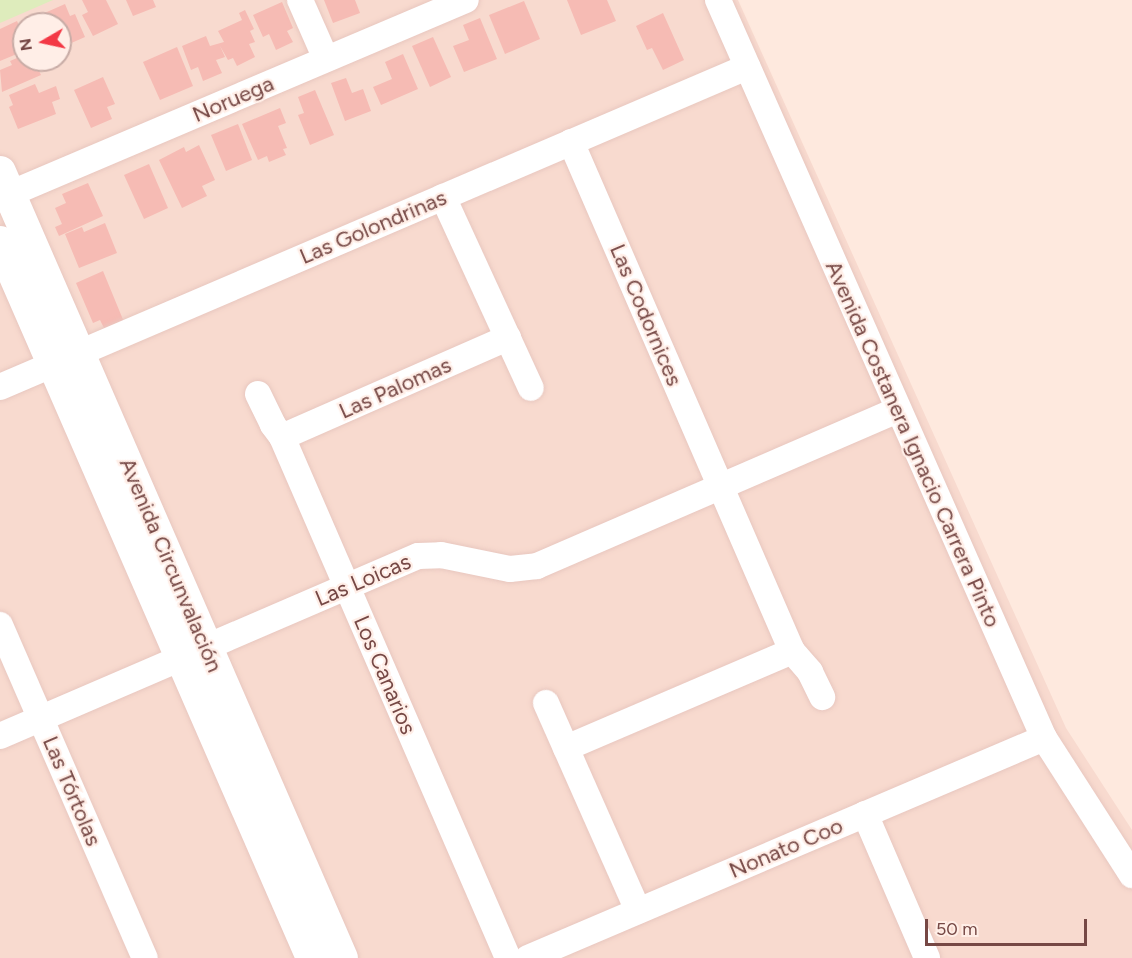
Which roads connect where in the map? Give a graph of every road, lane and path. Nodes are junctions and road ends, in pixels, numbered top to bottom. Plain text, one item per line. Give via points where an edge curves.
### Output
1 (300, 0) edge
2 (466, 0) edge
3 (718, 0) edge
4 (326, 59) junction
5 (747, 67) junction
6 (571, 142) junction
7 (3, 188) edge
8 (443, 197) junction
9 (0, 242) edge
10 (508, 338) junction
11 (66, 359) junction
12 (0, 387) edge
13 (531, 388) dead end
14 (258, 394) dead end
15 (898, 410) junction
16 (282, 437) junction
17 (721, 487) junction
18 (347, 586) junction
19 (0, 625) edge
20 (194, 651) junction
21 (792, 651) junction
22 (822, 697) dead end
23 (546, 703) dead end
24 (40, 718) junction
25 (0, 736) edge
26 (1044, 738) junction
27 (566, 748) junction
28 (866, 814) junction
29 (1132, 875) edge
30 (638, 911) junction
31 (145, 958) edge
32 (312, 958) edge
33 (342, 958) edge
34 (508, 958) edge
35 (528, 958) edge
36 (927, 958) edge

1 - 4 street
2 - 4 street, Noruega
3 - 5 street, Avenida Costanera Ignacio Carrera Pinto
4 - 7 street, Noruega
5 - 6 street, Las Golondrinas
5 - 15 street, Avenida Costanera Ignacio Carrera Pinto
6 - 8 street, Las Golondrinas
6 - 17 street, Las Codornices
7 - 11 street, Avenida Circunvalación
8 - 10 street
8 - 11 street, Las Golondrinas
9 - 11 street, Avenida Circunvalación
10 - 13 street
10 - 16 street, Las Palomas
11 - 12 street, Las Golondrinas
11 - 20 street, Avenida Circunvalación
14 - 16 street, Los Canarios
15 - 17 street, Las Loicas
15 - 26 street, Avenida Costanera Ignacio Carrera Pinto
16 - 18 street, Los Canarios
17 - 18 street, Las Loicas via 537,566 510,569 426,554
17 - 21 street, Las Codornices
18 - 20 street, Las Loicas
18 - 34 street, Los Canarios
19 - 24 street, Las Tórtolas
20 - 24 street, Las Loicas
20 - 32 street, Avenida Circunvalación
20 - 33 street, Avenida Circunvalación
21 - 22 street, Las Codornices via 810,672
21 - 27 street
23 - 27 street
24 - 25 street, Las Loicas
24 - 31 street, Las Tórtolas
26 - 28 street, Nonato Coo
26 - 29 street, Avenida Costanera Ignacio Carrera Pinto
27 - 30 street
28 - 30 street, Nonato Coo
28 - 36 street
30 - 35 street, Nonato Coo

